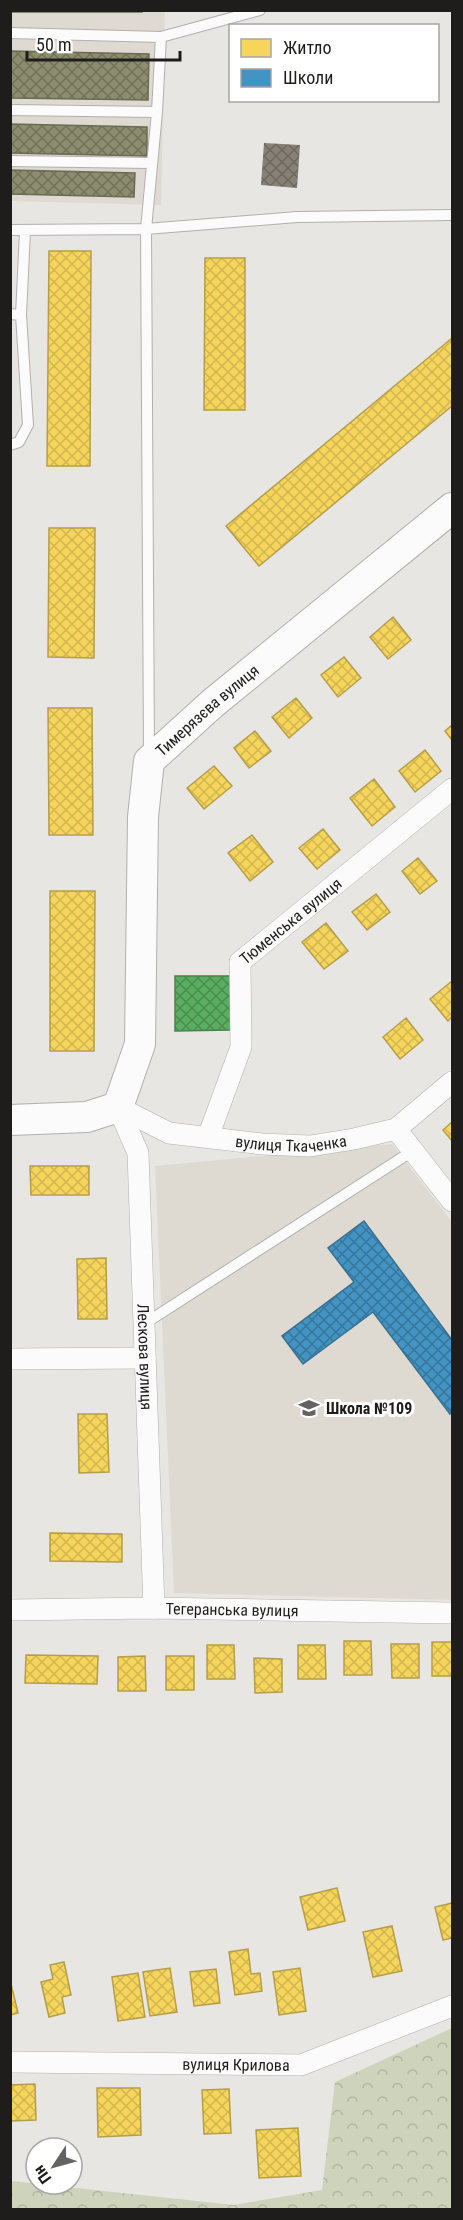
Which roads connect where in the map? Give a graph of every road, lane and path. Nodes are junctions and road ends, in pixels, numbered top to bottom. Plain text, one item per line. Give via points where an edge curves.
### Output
1 (260, 10) edge
2 (10, 33) edge
3 (162, 37) junction
4 (10, 110) edge
5 (157, 112) junction
6 (10, 161) edge
7 (152, 163) junction
8 (453, 215) edge
9 (146, 229) junction
10 (10, 230) edge
11 (25, 231) junction
12 (16, 314) edge
13 (10, 445) edge
14 (453, 508) edge
15 (149, 761) junction
16 (453, 789) edge
17 (453, 1082) edge
18 (118, 1107) junction
19 (10, 1120) edge
20 (396, 1129) junction
21 (208, 1137) junction
22 (414, 1150) junction
23 (453, 1201) edge
24 (144, 1324) junction
25 (145, 1358) junction
26 (10, 1359) edge
27 (154, 1608) junction
28 (10, 1610) edge
29 (453, 1613) edge
30 (453, 2006) edge
31 (10, 2062) edge

1 - 3 lane
2 - 3 lane
3 - 5 lane
4 - 5 lane
5 - 7 lane
6 - 7 lane
7 - 9 lane
8 - 9 lane via 297,217
9 - 11 lane
9 - 15 lane
10 - 11 lane
11 - 12 lane
12 - 13 lane via 28,425 19,442
14 - 15 street, Тимерязєва вулиця via 213,703
15 - 18 street, Тимерязєва вулиця via 143,817 140,1044
16 - 21 street, Тюменська вулиця via 240,962 241,1047
17 - 20 street, вулиця Ткаченка
18 - 19 street via 87,1117
18 - 21 street, вулиця Ткаченка via 169,1133
18 - 24 street, Лескова вулиця via 138,1152
20 - 21 street, вулиця Ткаченка via 309,1146
20 - 22 street
22 - 23 street
22 - 24 lane
24 - 25 street, Лескова вулиця
25 - 26 street
25 - 27 street, Лескова вулиця
27 - 28 street, Тегеранська вулиця
27 - 29 street, Тегеранська вулиця
30 - 31 street, вулиця Крилова via 302,2065

